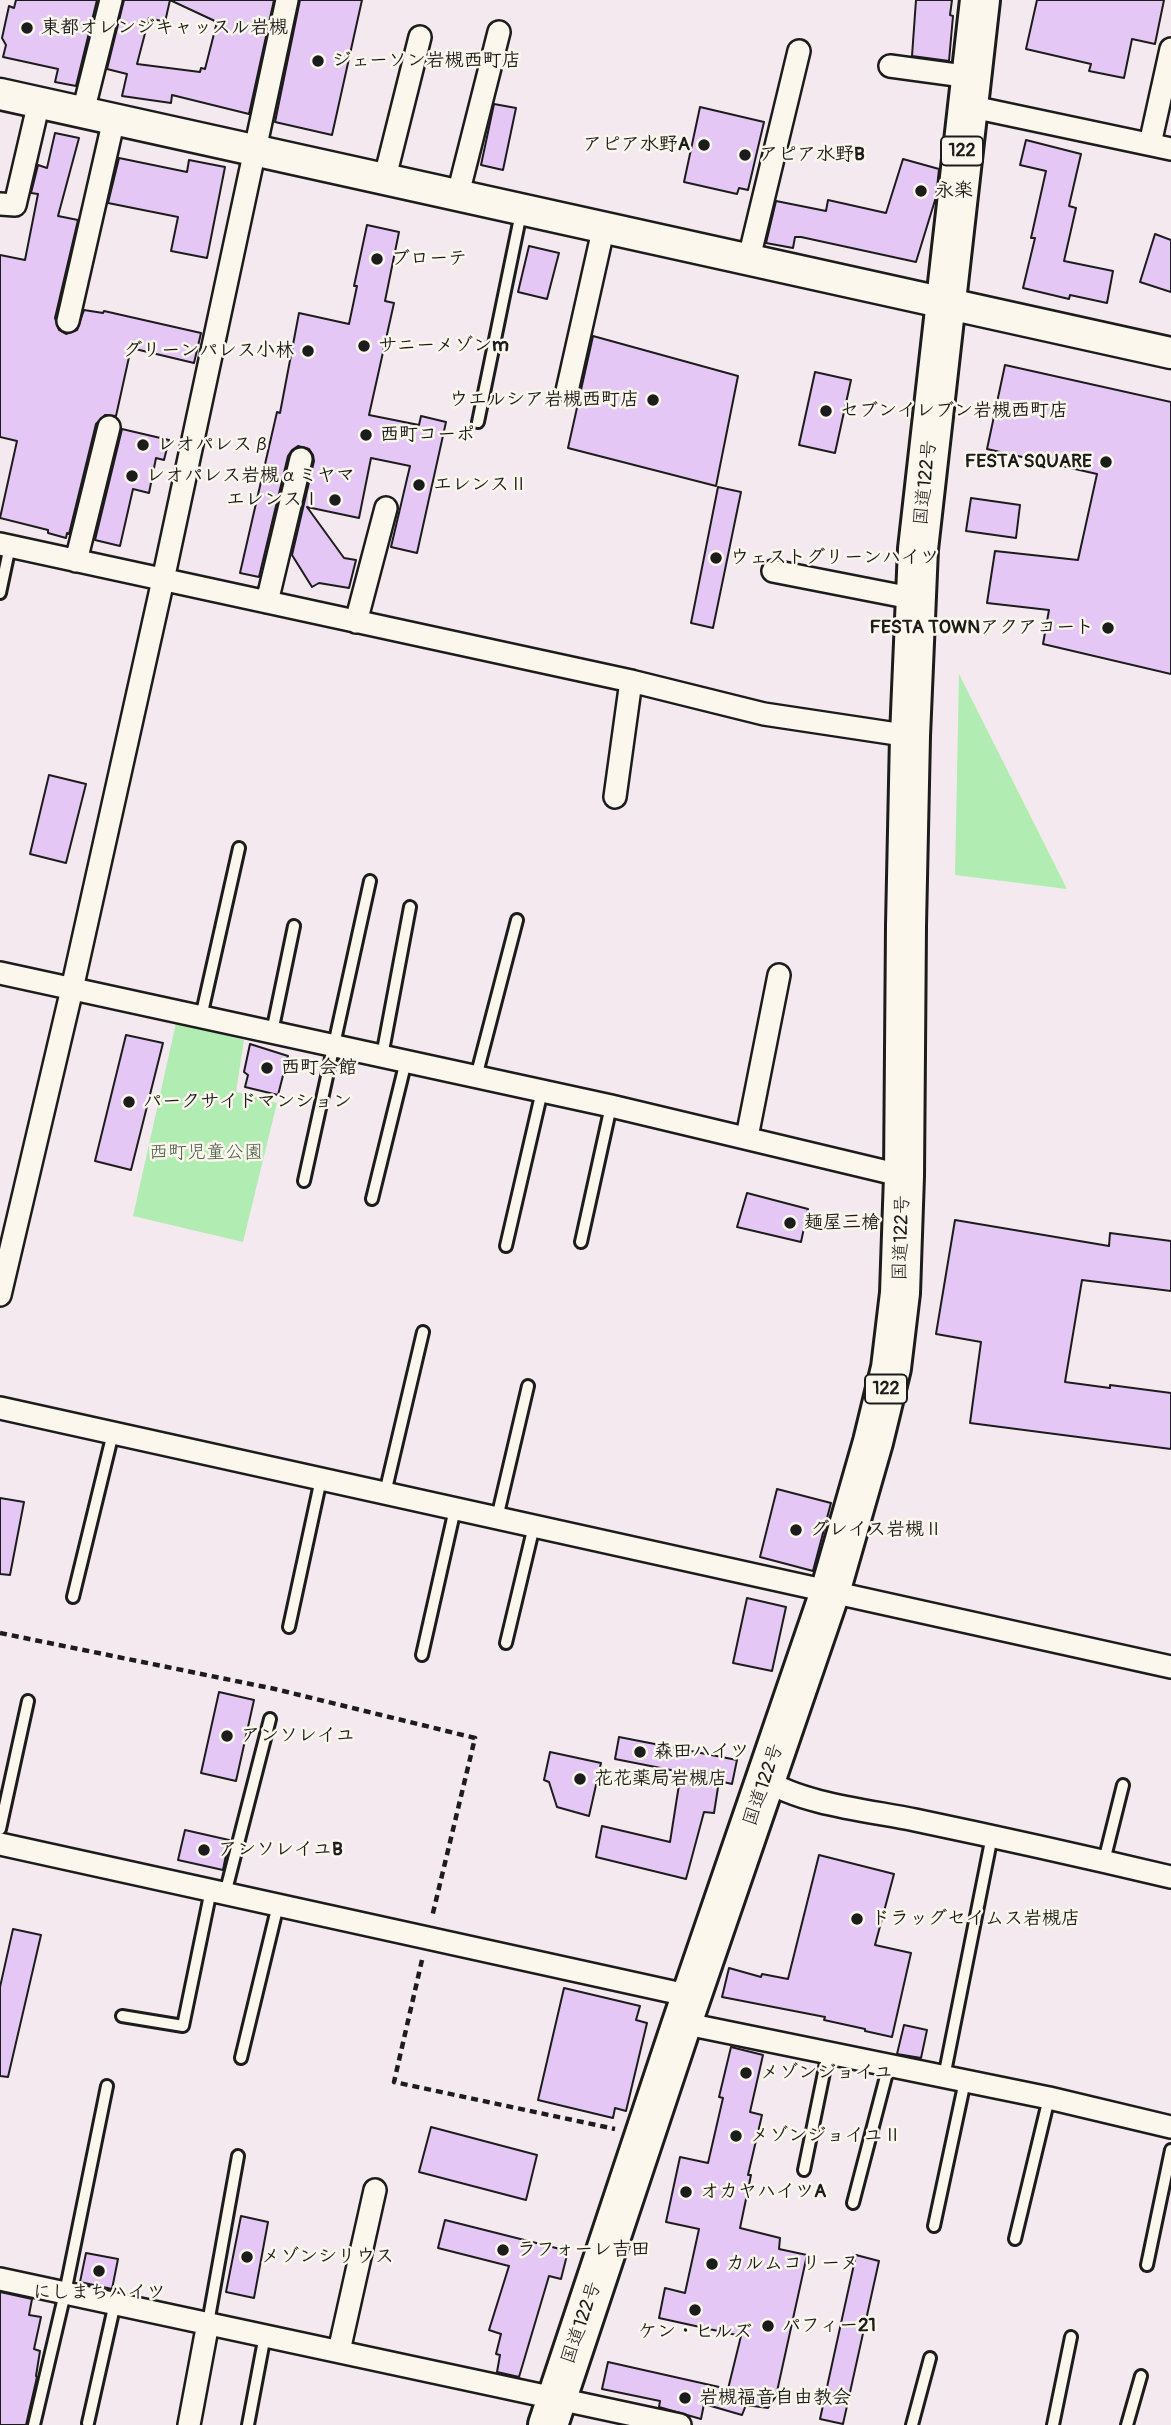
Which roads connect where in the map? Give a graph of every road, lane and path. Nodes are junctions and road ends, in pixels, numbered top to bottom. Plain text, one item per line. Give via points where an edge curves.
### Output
1 (111, 0) edge
2 (287, 0) edge
3 (980, 0) edge
4 (499, 32) dead end
5 (420, 37) dead end
6 (1171, 49) edge
7 (799, 51) dead end
8 (890, 66) dead end
9 (969, 91) junction
10 (0, 94) edge
11 (38, 102) junction
12 (83, 112) junction
13 (114, 119) junction
14 (1161, 146) edge
15 (254, 150) junction
16 (385, 177) junction
17 (458, 194) junction
18 (0, 204) edge
19 (522, 208) junction
20 (604, 226) junction
21 (749, 258) junction
22 (946, 303) junction
23 (68, 321) dead end
24 (1171, 353) edge
25 (567, 391) dead end
26 (478, 422) dead end
27 (109, 427) dead end
28 (301, 459) dead end
29 (386, 508) dead end
30 (5, 545) edge
31 (76, 561) junction
32 (773, 571) dead end
33 (163, 580) junction
34 (0, 593) edge
35 (916, 599) junction
36 (267, 602) junction
37 (356, 622) junction
38 (631, 681) junction
39 (910, 736) junction
40 (615, 797) dead end
41 (239, 848) dead end
42 (370, 881) dead end
43 (410, 907) dead end
44 (517, 920) dead end
45 (295, 926) dead end
46 (0, 973) edge
47 (779, 975) dead end
48 (72, 989) junction
49 (201, 1017) junction
50 (272, 1032) junction
51 (332, 1046) junction
52 (382, 1056) junction
53 (406, 1061) junction
54 (476, 1077) junction
55 (542, 1091) junction
56 (611, 1106) junction
57 (747, 1137) junction
58 (904, 1176) junction
59 (304, 1181) dead end
60 (372, 1199) dead end
61 (581, 1242) dead end
62 (506, 1246) dead end
63 (0, 1295) edge
64 (422, 1332) dead end
65 (528, 1386) dead end
66 (0, 1408) edge
67 (113, 1433) junction
68 (321, 1479) junction
69 (385, 1493) junction
70 (455, 1509) junction
71 (497, 1518) junction
72 (534, 1526) junction
73 (830, 1592) junction
74 (73, 1597) dead end
75 (289, 1627) dead end
76 (0, 1633) edge
77 (506, 1643) dead end
78 (422, 1655) dead end
79 (1171, 1667) edge
80 (28, 1701) dead end
81 (270, 1719) dead end
82 (766, 1780) junction
83 (1123, 1786) dead end
84 (0, 1829) edge
85 (992, 1836) junction
86 (0, 1844) edge
87 (1104, 1861) junction
88 (1171, 1877) edge
89 (218, 1892) junction
90 (278, 1905) junction
91 (427, 1938) junction
92 (686, 2009) junction
93 (122, 2016) dead end
94 (828, 2053) junction
95 (241, 2058) dead end
96 (889, 2065) junction
97 (954, 2079) junction
98 (107, 2087) dead end
99 (1049, 2098) junction
100 (1171, 2127) edge
101 (645, 2136) junction
102 (1171, 2150) edge
103 (238, 2156) dead end
104 (804, 2170) dead end
105 (375, 2190) dead end
106 (853, 2203) dead end
107 (934, 2226) dead end
108 (1015, 2239) dead end
109 (1147, 2265) dead end
110 (0, 2279) edge
111 (65, 2293) junction
112 (115, 2304) junction
113 (208, 2323) junction
114 (265, 2335) junction
115 (1071, 2337) dead end
116 (340, 2351) junction
117 (930, 2358) dead end
118 (1142, 2376) dead end
119 (553, 2411) edge
120 (88, 2423) dead end
121 (34, 2425) edge
122 (189, 2425) edge
123 (248, 2425) edge
124 (680, 2425) edge
125 (912, 2425) edge
126 (1053, 2425) edge
127 (1127, 2425) edge

1 - 12 street
2 - 15 street
3 - 9 highway, 国道122号 / 122
4 - 17 street
5 - 16 street
6 - 14 street
7 - 21 street
8 - 9 street
9 - 14 street
9 - 22 highway, 国道122号 / 122
10 - 11 street
11 - 12 street
11 - 18 street via 15,205
12 - 13 street
13 - 15 street
13 - 23 street
15 - 16 street
15 - 33 street
16 - 17 street
17 - 19 street
19 - 20 street
19 - 26 lane
20 - 21 street
20 - 25 street
21 - 22 street
22 - 24 street
22 - 35 highway, 国道122号 / 122
27 - 31 street
28 - 36 street
29 - 37 street
30 - 31 street
30 - 34 lane
31 - 33 street
32 - 35 street
33 - 36 street
33 - 48 street
35 - 39 highway, 国道122号 / 122
36 - 37 street
37 - 38 street
38 - 39 street via 764,714
38 - 40 street
39 - 58 highway, 国道122号 / 122
41 - 49 lane
42 - 51 lane
43 - 52 lane
44 - 54 lane
45 - 50 lane
46 - 48 street
47 - 57 street
48 - 49 street
48 - 63 street
49 - 50 street
50 - 51 street
51 - 52 street
51 - 59 lane
52 - 53 street
53 - 54 street
53 - 60 lane
54 - 55 street
55 - 56 street
55 - 62 lane
56 - 57 street
56 - 61 lane
57 - 58 street
58 - 73 highway, 国道122号 / 122 via 900,1293 891,1368
64 - 69 lane
65 - 71 lane
66 - 67 street
67 - 68 street
67 - 74 lane
68 - 69 street
68 - 75 lane
69 - 70 street
70 - 71 street
70 - 78 lane
71 - 72 street
72 - 73 street
72 - 77 lane
73 - 79 street
73 - 82 highway, 国道122号 / 122
76 - 91 path via 275,1689 475,1738
80 - 84 lane
81 - 89 lane
82 - 85 street via 815,1799
82 - 92 highway, 国道122号 / 122
83 - 87 lane
85 - 87 street
85 - 97 lane
86 - 89 street
87 - 88 street
89 - 90 street
89 - 93 lane via 183,2026
90 - 91 street
90 - 95 lane
91 - 92 street
91 - 101 path via 394,2082
92 - 94 street
92 - 101 highway, 国道122号 / 122
94 - 96 street
94 - 104 lane
96 - 97 street
96 - 106 lane
97 - 99 street
97 - 107 lane
98 - 111 lane
99 - 100 street
99 - 108 lane
101 - 119 highway, 国道122号 / 122
102 - 109 lane
103 - 113 lane
105 - 116 street
110 - 111 street
111 - 112 street
111 - 121 lane
112 - 113 street
112 - 120 lane
113 - 114 street
113 - 122 street
114 - 116 street
114 - 123 lane
115 - 126 lane
116 - 119 street
117 - 125 lane
118 - 127 lane
119 - 124 street

